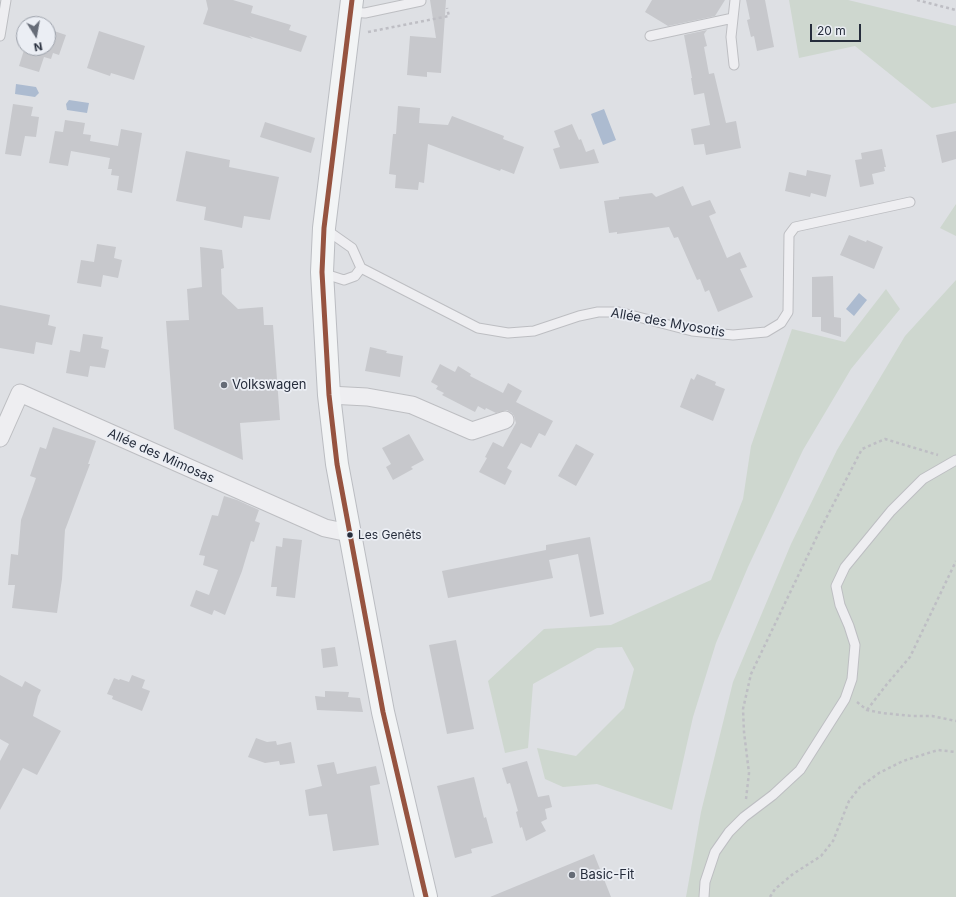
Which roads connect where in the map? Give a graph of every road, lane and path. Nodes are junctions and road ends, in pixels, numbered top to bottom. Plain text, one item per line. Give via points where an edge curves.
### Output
1 (6, 0) edge
2 (735, 0) edge
3 (918, 0) edge
4 (421, 1) edge
5 (351, 6) edge
6 (447, 8) dead end
7 (956, 10) edge
8 (733, 18) junction
9 (364, 33) dead end
10 (0, 36) edge
11 (650, 36) dead end
12 (734, 65) dead end
13 (910, 202) dead end
14 (324, 228) junction
15 (361, 268) junction
16 (322, 272) junction
17 (329, 395) junction
18 (505, 420) dead end
19 (0, 438) edge
20 (955, 460) edge
21 (349, 533) junction
22 (956, 561) edge
23 (847, 695) junction
24 (867, 710) junction
25 (956, 721) edge
26 (956, 752) edge
27 (744, 817) junction
28 (426, 897) edge
29 (704, 897) edge
30 (770, 897) edge

1 - 10 lane
2 - 8 lane
3 - 7 path
4 - 5 lane via 365,13
5 - 14 main road
6 - 9 path via 449,16
8 - 11 lane
8 - 12 lane via 731,38
13 - 15 lane, Allée des Myosotis via 795,227 789,235 788,312 781,323 766,332 734,335 692,331 619,312 598,312 534,331 508,333 478,328
14 - 15 lane via 352,248
14 - 16 main road
15 - 16 lane via 355,276 344,280
16 - 17 main road
17 - 18 street via 367,397 412,405 472,431
17 - 21 main road
19 - 21 street, Allée des Mimosas via 20,393 325,528
20 - 23 lane via 923,479 892,511 845,567 836,586 855,646 852,678
20 - 27 path via 885,439 862,450 821,528 751,674 743,709 749,773
21 - 28 main road via 383,712
22 - 24 path via 910,657
23 - 24 path
23 - 27 lane via 800,770 774,795
24 - 25 path via 932,716
26 - 30 path via 938,750 903,761 879,773 860,787 849,801 833,841 820,856 774,889
27 - 29 lane via 715,852 705,882

